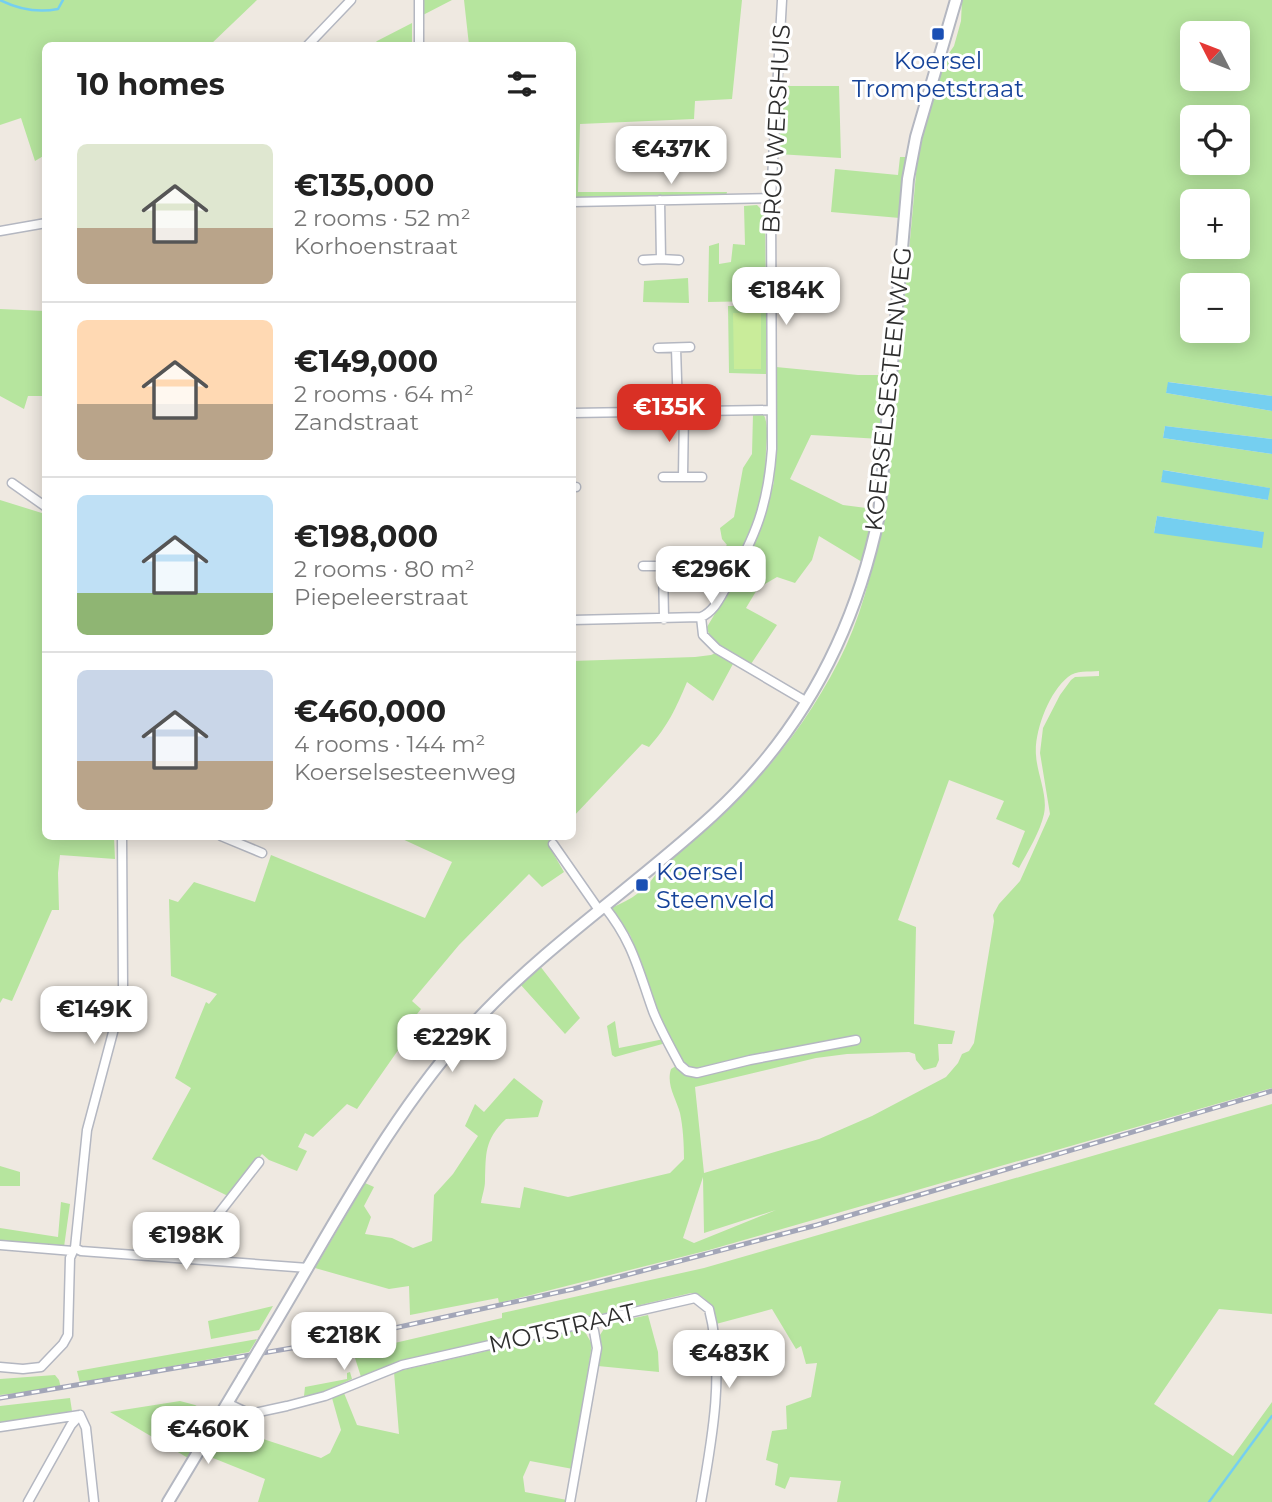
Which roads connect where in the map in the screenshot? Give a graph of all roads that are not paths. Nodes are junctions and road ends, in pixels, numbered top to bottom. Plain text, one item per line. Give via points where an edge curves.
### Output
1 (351, 0) edge
2 (419, 0) edge
3 (782, 0) edge
4 (956, 0) edge
5 (311, 42) edge
6 (419, 42) edge
7 (771, 198) junction
8 (660, 200) junction
9 (576, 202) edge
10 (42, 224) edge
11 (0, 231) edge
12 (643, 260) dead end
13 (661, 260) junction
14 (679, 260) dead end
15 (690, 347) dead end
16 (658, 348) dead end
17 (676, 348) junction
18 (771, 410) junction
19 (681, 411) junction
20 (576, 413) edge
21 (683, 476) junction
22 (663, 477) dead end
23 (702, 477) dead end
24 (12, 483) dead end
25 (42, 504) edge
26 (677, 565) dead end
27 (643, 566) dead end
28 (663, 566) junction
29 (701, 617) junction
30 (664, 619) junction
31 (576, 620) edge
32 (807, 702) junction
33 (121, 840) edge
34 (242, 840) edge
35 (553, 845) dead end
36 (262, 853) dead end
37 (601, 908) junction
38 (856, 1040) dead end
39 (259, 1163) dead end
40 (0, 1245) edge
41 (74, 1249) junction
42 (185, 1257) junction
43 (308, 1268) junction
44 (590, 1321) junction
45 (0, 1367) edge
46 (227, 1403) junction
47 (80, 1415) junction
48 (0, 1427) edge
49 (28, 1502) edge
50 (94, 1502) edge
51 (168, 1502) edge
52 (570, 1502) edge
53 (701, 1502) edge

1 - 5 street
2 - 6 street
3 - 7 street, BROUWERSHUIS
4 - 32 street, KOERSELSESTEENWEG via 908,179 883,479 870,557 842,639
7 - 8 street
7 - 18 street, BROUWERSHUIS
8 - 9 street
8 - 13 street
10 - 11 street
12 - 13 street
13 - 14 street
15 - 17 street
16 - 17 street
17 - 19 street
18 - 19 street
18 - 29 street, BROUWERSHUIS via 769,484 759,520 713,609
19 - 20 street
19 - 21 street
21 - 22 street
21 - 23 street
24 - 25 street
26 - 28 street
27 - 28 street
28 - 30 street
29 - 30 street
29 - 32 street via 703,635 718,649
30 - 31 street
32 - 37 street, KOERSELSESTEENWEG via 781,742 733,795
33 - 41 street via 123,986 87,1130
34 - 36 street
35 - 37 street
37 - 38 street via 619,925 632,947 654,1014 687,1071 697,1073
37 - 43 street, KOERSELSESTEENWEG via 511,986 444,1059 390,1131
39 - 42 street
40 - 41 street
41 - 42 street
41 - 45 street via 68,1335 41,1367
42 - 43 street
43 - 46 street, KOERSELSESTEENWEG, bridge
44 - 46 street, MOTSTRAAT via 402,1365 325,1396 278,1408 246,1412
44 - 52 street via 597,1349
44 - 53 street, MOTSTRAAT via 695,1298 709,1309 716,1349 715,1381
46 - 51 street, KOERSELSESTEENWEG
47 - 48 street
47 - 49 street
47 - 50 street via 86,1428

